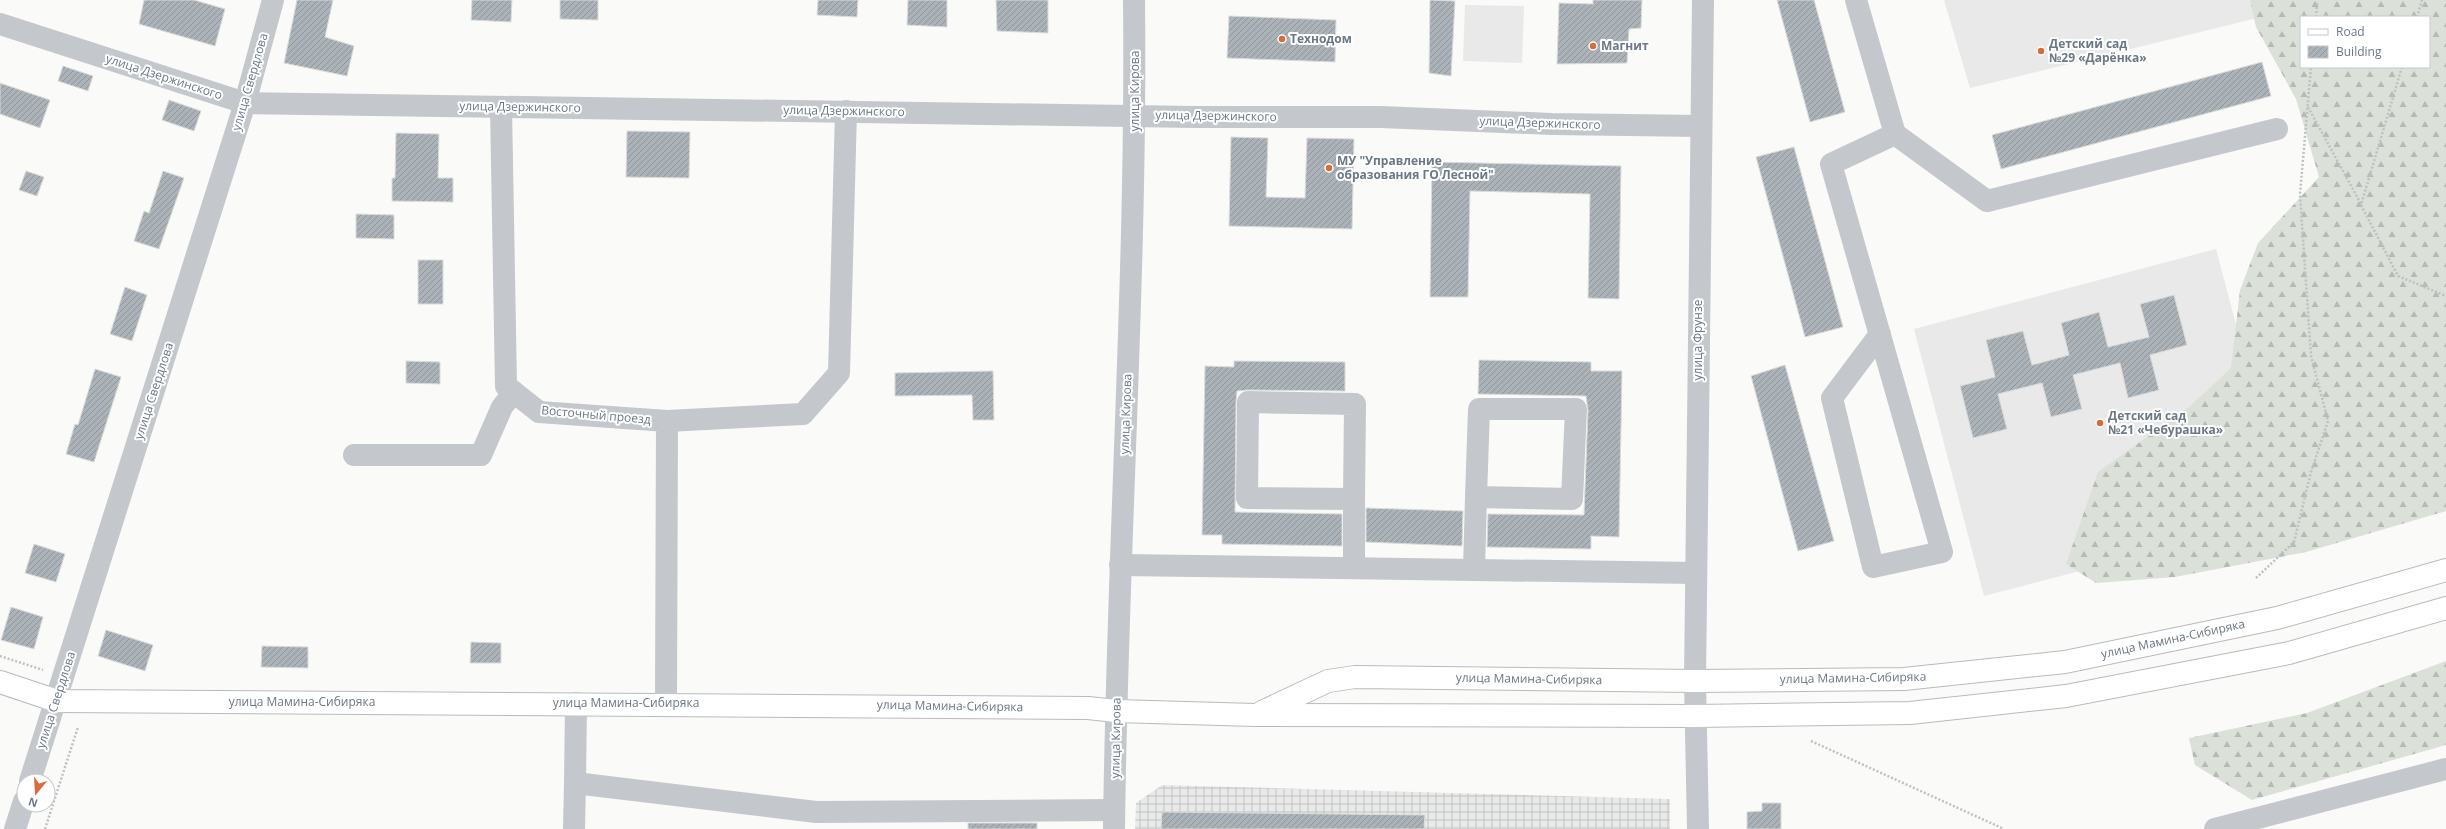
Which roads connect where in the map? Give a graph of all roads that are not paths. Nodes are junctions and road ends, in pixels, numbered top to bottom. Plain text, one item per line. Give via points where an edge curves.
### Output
1 (273, 0) edge
2 (1134, 0) edge
3 (1703, 0) edge
4 (1856, 0) edge
5 (0, 24) edge
6 (245, 104) junction
7 (501, 106) junction
8 (846, 111) junction
9 (1135, 115) junction
10 (1700, 126) junction
11 (2277, 129) dead end
12 (1895, 134) junction
13 (1880, 334) junction
14 (514, 392) junction
15 (666, 421) junction
16 (354, 455) dead end
17 (1476, 497) junction
18 (1354, 499) junction
19 (1120, 565) junction
20 (1354, 568) junction
21 (1474, 570) junction
22 (2446, 570) edge
23 (1696, 572) junction
24 (2446, 608) edge
25 (1695, 681) junction
26 (0, 682) edge
27 (56, 701) junction
28 (576, 703) junction
29 (666, 703) junction
30 (1116, 711) junction
31 (1255, 716) junction
32 (1696, 716) junction
33 (2446, 769) edge
34 (33, 773) edge
35 (575, 783) junction
36 (20, 813) edge
37 (1114, 819) edge
38 (817, 821) edge
39 (15, 829) edge
40 (574, 829) edge
41 (1698, 829) edge
42 (2215, 829) edge

1 - 6 street, улица Свердлова
2 - 9 street, улица Кирова
3 - 10 street, улица Фрунзе
4 - 12 street
5 - 6 street, улица Дзержинского
6 - 7 street, улица Дзержинского
6 - 27 street, улица Свердлова
7 - 8 street, улица Дзержинского
7 - 14 street, Восточный проезд via 506,386
8 - 9 street, улица Дзержинского
8 - 15 street via 839,373 803,414
9 - 10 street, улица Дзержинского via 1381,117 1552,124
9 - 19 street, улица Кирова
10 - 23 street, улица Фрунзе
11 - 12 street via 1987,201
12 - 13 street via 1831,164
13 - 13 street via 1942,552 1873,567 1832,398
14 - 15 street, Восточный проезд via 539,412
14 - 16 street via 502,407 481,455
15 - 29 street, Восточный проезд
17 - 17 street via 1572,499 1576,409 1480,409
17 - 21 street
18 - 18 street via 1247,498 1248,402 1356,404
18 - 20 street
19 - 20 street
19 - 30 street, улица Кирова
20 - 21 street
21 - 23 street
22 - 25 main road, улица Мамина-Сибиряка via 2277,618 2065,662 1904,679
23 - 25 street, улица Фрунзе
24 - 32 main road, улица Мамина-Сибиряка via 2290,653 2066,696 1910,713
25 - 31 main road, улица Мамина-Сибиряка via 1355,677 1328,681
25 - 32 street, улица Фрунзе
26 - 27 main road, улица Мамина-Сибиряка
27 - 28 main road, улица Мамина-Сибиряка
27 - 34 street, улица Свердлова
28 - 29 main road, улица Мамина-Сибиряка
28 - 35 street
29 - 30 main road, улица Мамина-Сибиряка via 1088,708
30 - 31 main road, улица Мамина-Сибиряка
30 - 37 street, улица Кирова
31 - 32 main road, улица Мамина-Сибиряка
32 - 41 street, улица Фрунзе
33 - 42 street
35 - 38 street
35 - 40 street
36 - 39 street
37 - 38 street

